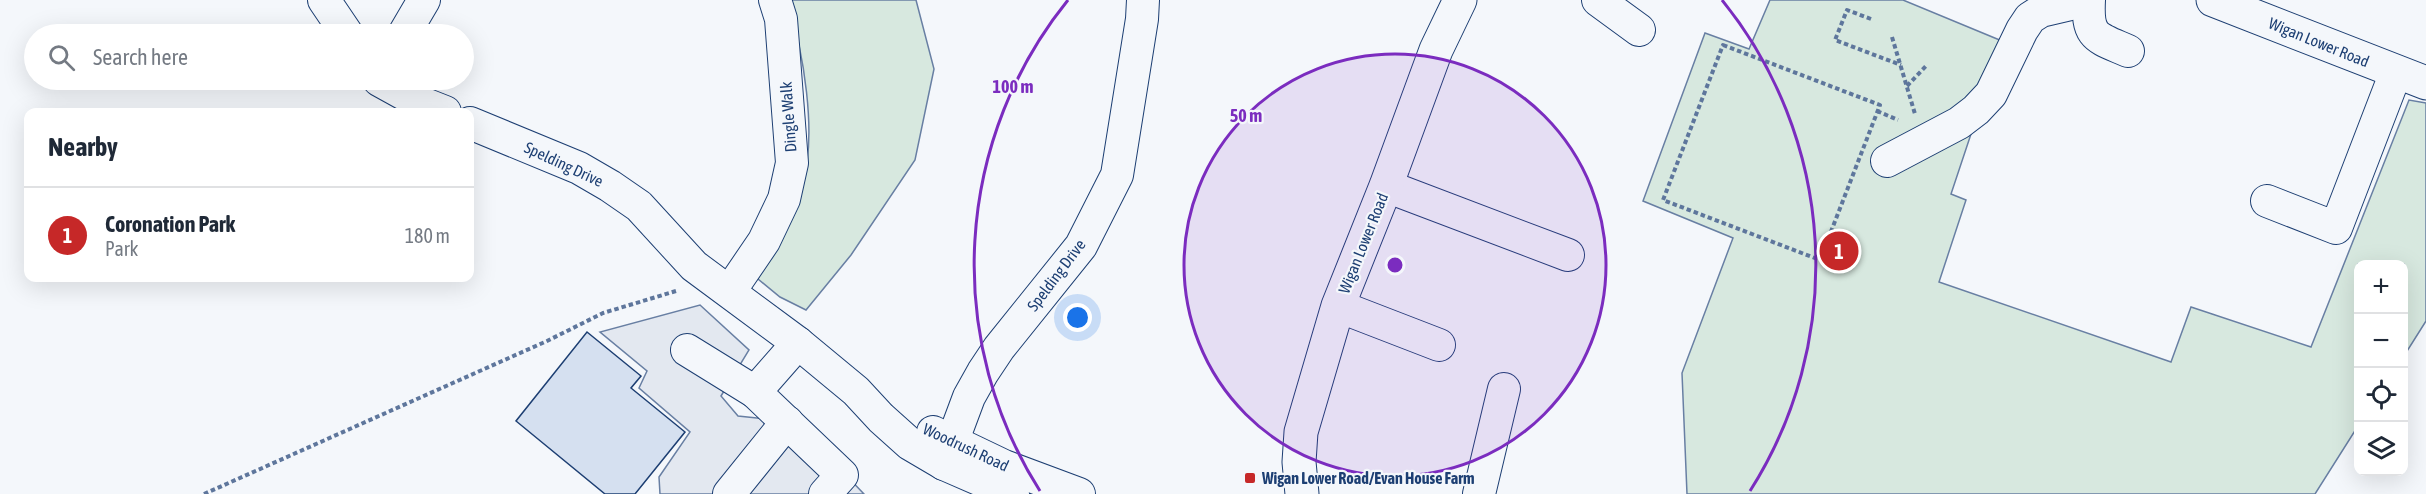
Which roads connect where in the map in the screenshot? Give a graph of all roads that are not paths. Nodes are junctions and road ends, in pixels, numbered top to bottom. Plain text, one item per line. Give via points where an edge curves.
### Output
1 (324, 0) edge
2 (424, 0) edge
3 (775, 0) edge
4 (1143, 0) edge
5 (1460, 0) edge
6 (1598, 0) edge
7 (2088, 0) edge
8 (2212, 0) edge
9 (340, 24) edge
10 (410, 24) edge
11 (1639, 30) dead end
12 (2128, 51) dead end
13 (2411, 78) edge
14 (397, 90) edge
15 (435, 108) edge
16 (474, 125) edge
17 (1887, 161) dead end
18 (1386, 186) junction
19 (2267, 201) dead end
20 (1568, 255) dead end
21 (730, 291) junction
22 (1338, 306) junction
23 (798, 343) junction
24 (1439, 345) dead end
25 (687, 350) dead end
26 (1504, 389) dead end
27 (755, 392) junction
28 (787, 422) junction
29 (948, 453) junction
30 (1045, 489) edge
31 (729, 494) edge
32 (825, 494) edge
33 (1013, 494) edge
34 (1079, 494) edge
35 (1302, 494) edge
36 (1479, 494) edge

1 - 9 street
2 - 10 street
3 - 21 street, Dingle Walk via 781,19 792,164 784,199 764,241
4 - 29 street, Spelding Drive via 1117,175 1081,246 982,372
5 - 18 main road, Wigan Lower Road via 1436,50
6 - 11 street
7 - 12 street via 2089,25 2096,37
7 - 17 street via 2041,11 2030,18 1991,94 1976,110
8 - 13 main road, Wigan Lower Road
13 - 19 street via 2336,228
14 - 15 street
16 - 21 street, Spelding Drive via 579,168 610,186 639,206 694,266
18 - 20 street
18 - 22 main road, Wigan Lower Road
21 - 23 street, Woodrush Road
22 - 24 street
22 - 35 main road, Wigan Lower Road via 1301,432
23 - 27 street
23 - 29 street, Woodrush Road via 856,391 910,444
25 - 27 street
26 - 36 street
27 - 28 street
28 - 31 street
28 - 32 street via 842,475
29 - 30 street, Woodrush Road
29 - 33 street, Woodrush Road
30 - 34 street, Woodrush Road

